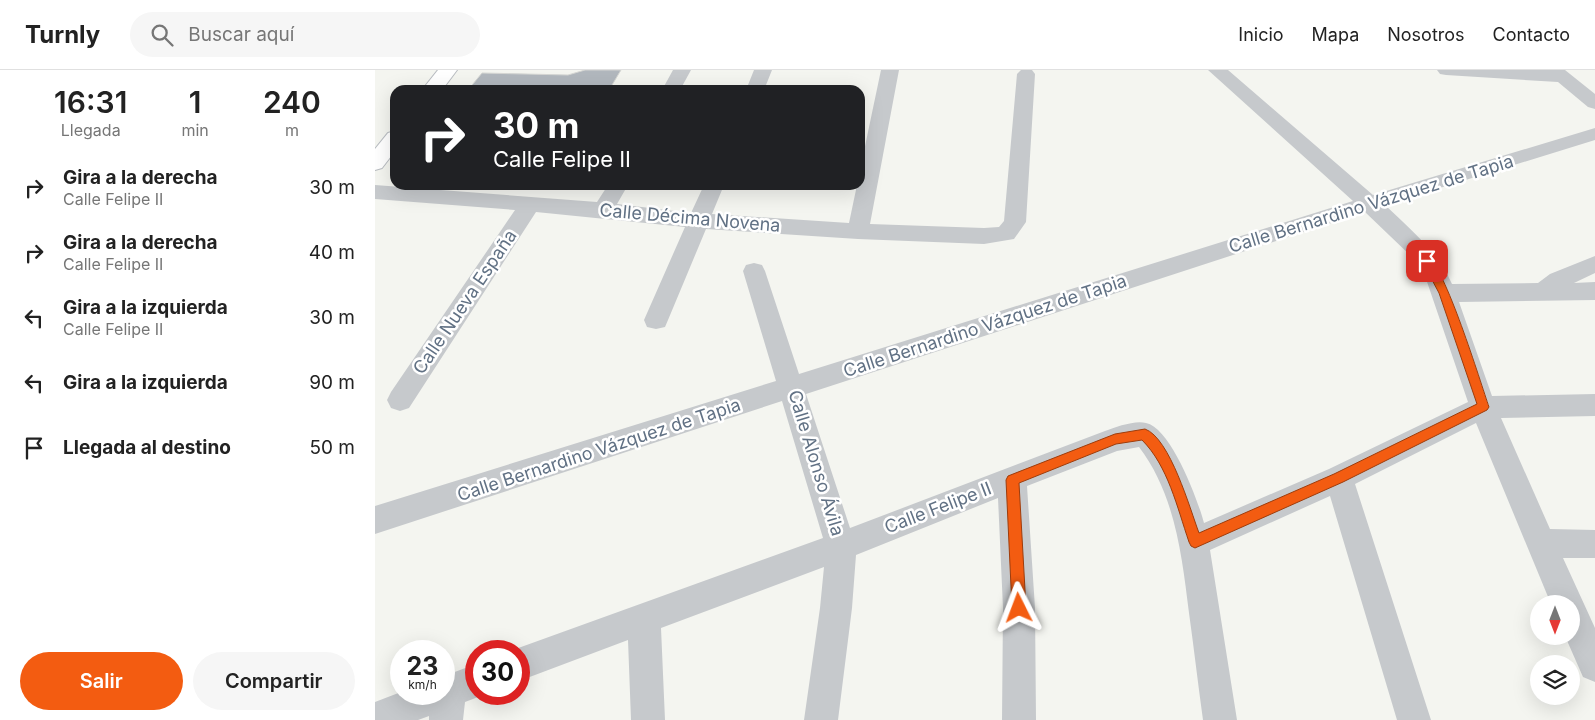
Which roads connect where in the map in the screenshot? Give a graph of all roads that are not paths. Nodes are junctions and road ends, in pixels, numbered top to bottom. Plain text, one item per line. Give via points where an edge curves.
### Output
1 (448, 70) edge
2 (682, 70) edge
3 (763, 70) edge
4 (890, 70) edge
5 (1217, 70) edge
6 (1446, 70) edge
7 (1558, 73) edge
8 (1026, 74) dead end
9 (435, 85) edge
10 (674, 85) edge
11 (757, 85) edge
12 (1595, 104) edge
13 (1595, 134) edge
14 (390, 144) edge
15 (375, 163) edge
16 (614, 190) edge
17 (712, 190) edge
18 (375, 192) edge
19 (1369, 203) junction
20 (530, 205) junction
21 (603, 210) junction
22 (699, 222) junction
23 (858, 231) junction
24 (1595, 264) edge
25 (754, 271) dead end
26 (1544, 291) junction
27 (1595, 291) edge
28 (1444, 293) junction
29 (655, 320) dead end
30 (792, 388) junction
31 (400, 400) dead end
32 (1595, 405) edge
33 (1483, 407) junction
34 (1339, 478) junction
35 (1012, 480) junction
36 (375, 520) edge
37 (1195, 542) junction
38 (1540, 543) junction
39 (1595, 544) edge
40 (841, 546) junction
41 (1563, 595) edge
42 (644, 619) junction
43 (1580, 632) edge
44 (530, 660) edge
45 (1595, 665) edge
46 (457, 698) edge
47 (375, 719) edge
48 (647, 720) edge
49 (821, 720) edge
50 (1019, 720) edge
51 (1220, 720) edge
52 (1414, 720) edge

1 - 9 main road
2 - 10 street
3 - 11 street
4 - 23 street
5 - 19 street
6 - 7 street
7 - 12 street
8 - 23 street, Calle Décima Novena via 1015,222 1006,234
13 - 19 street, Calle Bernardino Vázquez de Tapia
14 - 15 main road
16 - 21 street
17 - 22 street
18 - 20 street, Calle Décima Novena
19 - 28 street via 1421,252 1434,270
19 - 30 street, Calle Bernardino Vázquez de Tapia
20 - 21 street, Calle Décima Novena
20 - 31 street, Calle Nueva España
21 - 22 street, Calle Décima Novena
22 - 23 street, Calle Décima Novena
22 - 29 street
24 - 26 street via 1558,280
25 - 30 street, Calle Alonso Ávila
26 - 27 street
26 - 28 street
28 - 33 street
30 - 36 street, Calle Bernardino Vázquez de Tapia
30 - 40 street, Calle Alonso Ávila
32 - 33 street
33 - 34 street
33 - 38 street
34 - 37 street
34 - 52 street
35 - 37 street, Calle Felipe II via 1115,439 1145,434 1155,444 1173,477
35 - 40 street, Calle Felipe II
35 - 50 street via 1019,608
37 - 51 street
38 - 39 street
38 - 41 street
40 - 42 street, Calle Felipe II
40 - 49 street, Calle Alonso Ávila
42 - 44 street, Calle Felipe II
42 - 48 street
43 - 45 street
46 - 47 street

